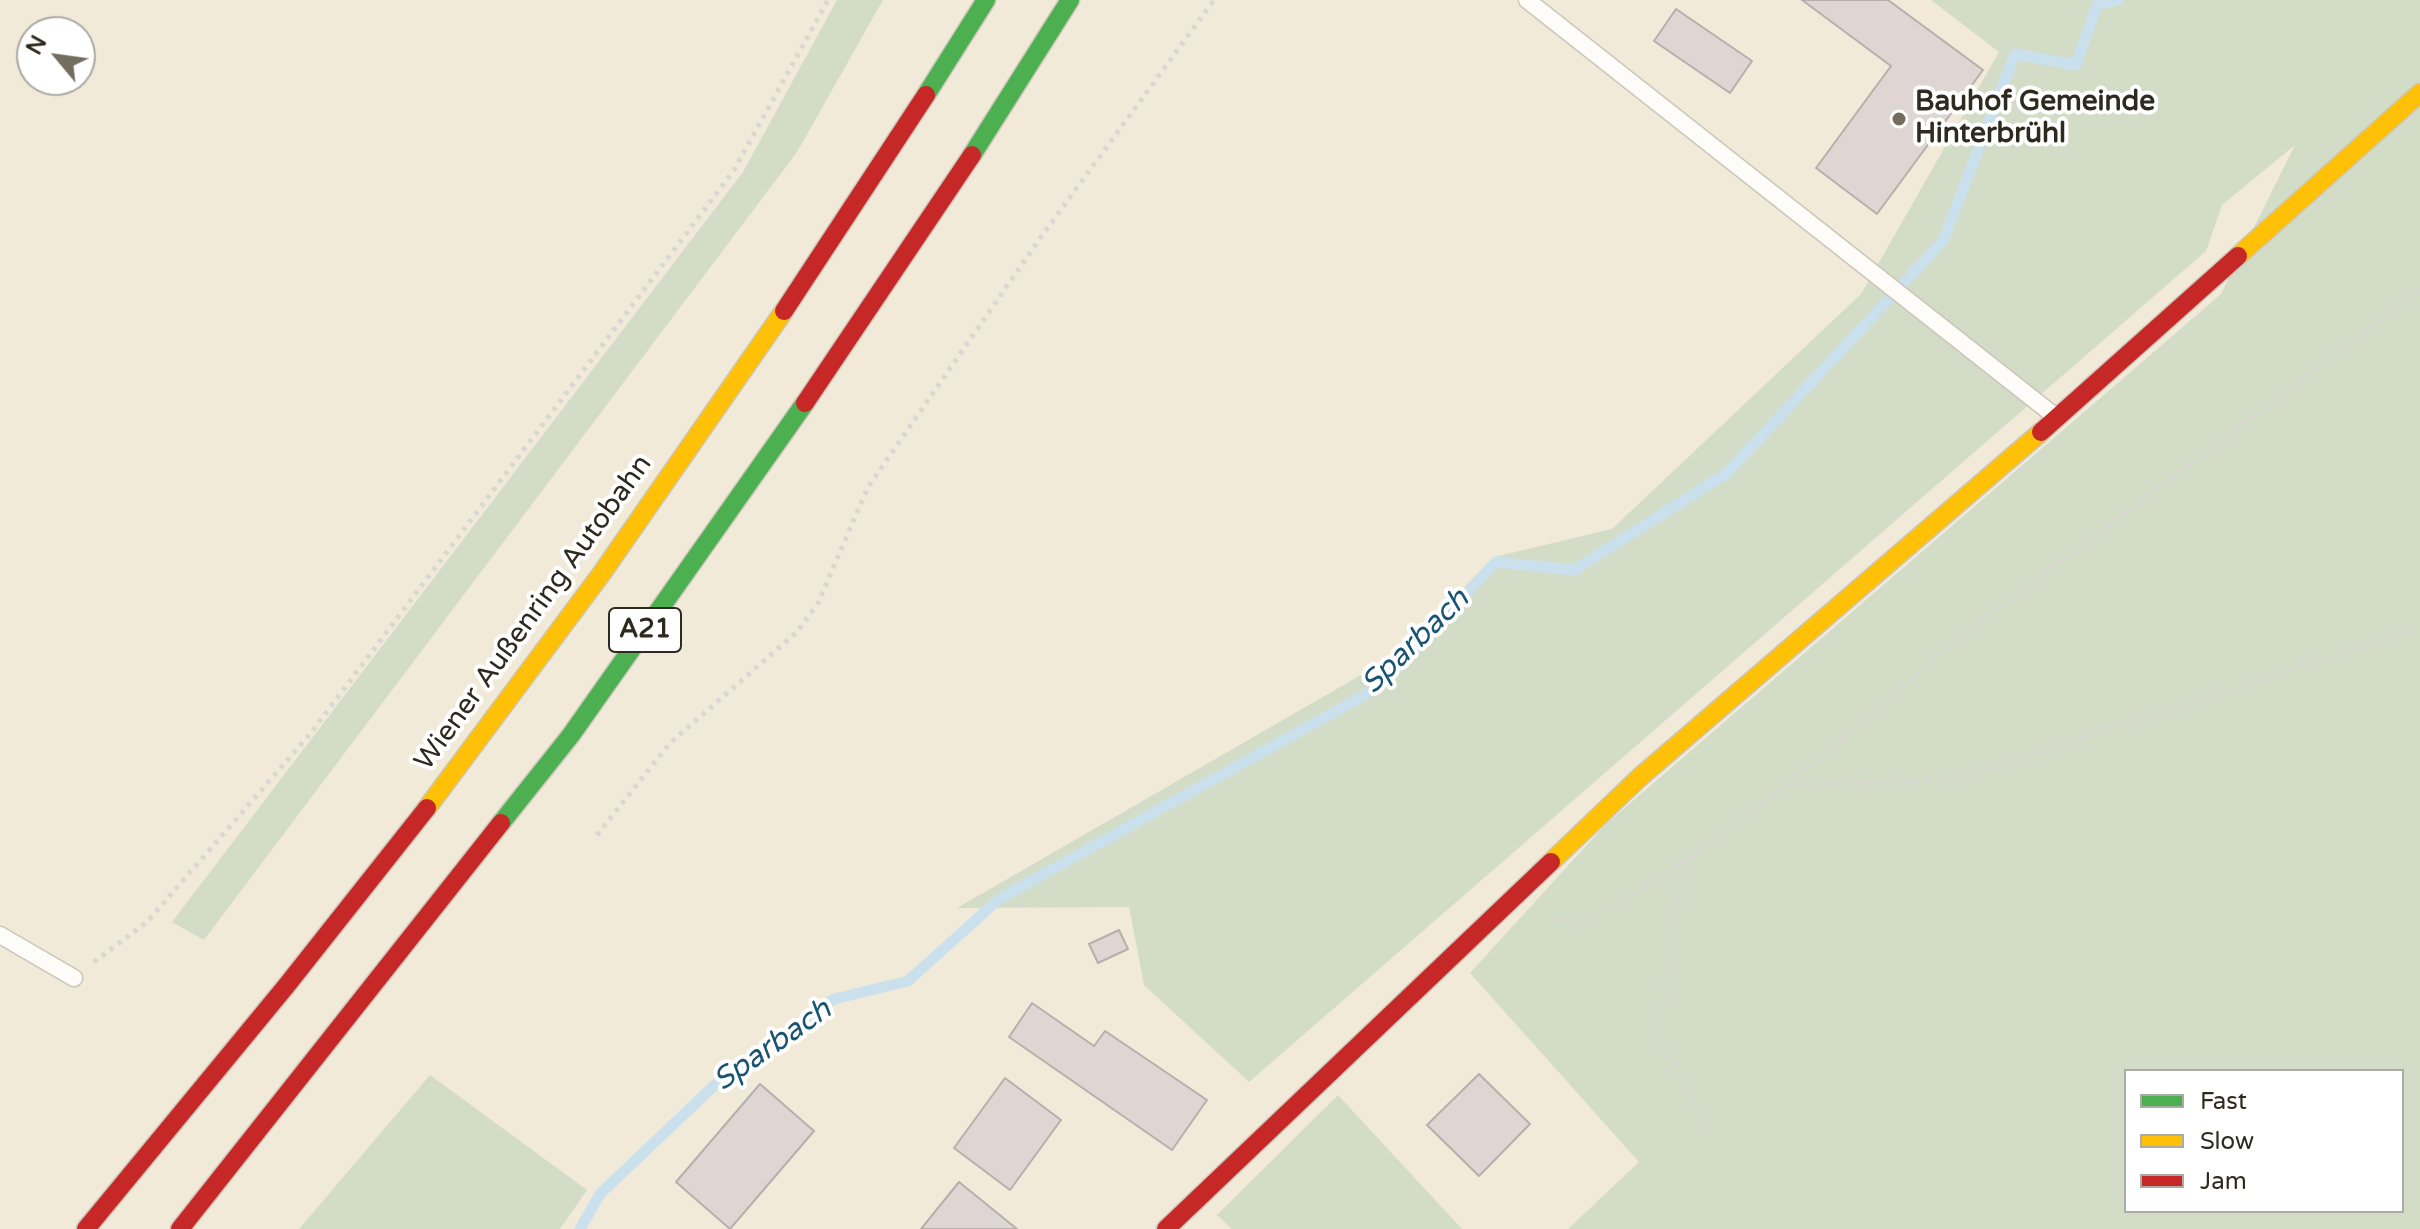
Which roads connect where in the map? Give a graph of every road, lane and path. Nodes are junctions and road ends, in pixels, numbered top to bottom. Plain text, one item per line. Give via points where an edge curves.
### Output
1 (828, 0) edge
2 (986, 0) edge
3 (1070, 0) edge
4 (1214, 0) edge
5 (1527, 0) edge
6 (2420, 93) edge
7 (2420, 291) edge
8 (2057, 418) junction
9 (2420, 626) edge
10 (1788, 785) junction
11 (597, 835) dead end
12 (1688, 858) junction
13 (1517, 896) junction
14 (0, 935) edge
15 (74, 978) joint
16 (1710, 1135) dead end
17 (86, 1229) edge
18 (180, 1229) edge
19 (1166, 1229) edge

1 - 15 path via 734,170 310,734 147,922
2 - 17 main road, Wiener Außenring Autobahn / A21 via 742,375 519,686 353,902
3 - 18 main road, A21 via 807,401 571,735
4 - 11 path via 868,487 818,603 797,632 670,743
5 - 8 lane
6 - 8 main road
7 - 10 path via 1944,650
8 - 13 main road via 1640,777
9 - 10 path via 1957,779
10 - 12 path
12 - 13 path via 1583,926 1537,914
12 - 16 path via 1659,1030
13 - 19 main road
14 - 15 lane

